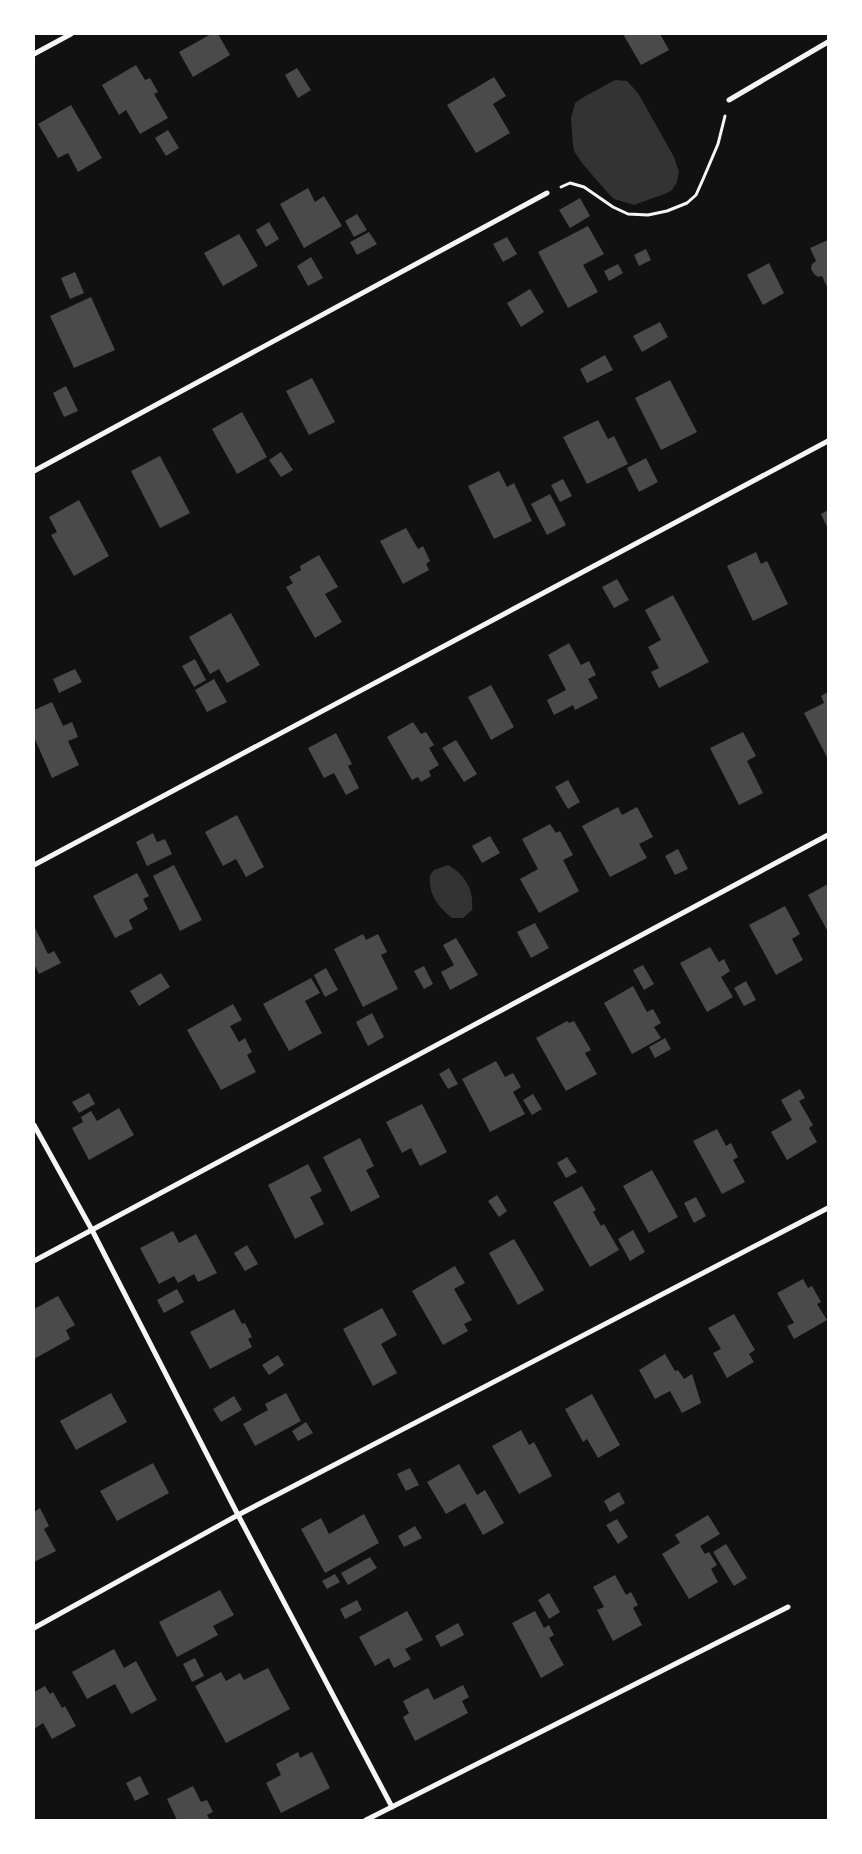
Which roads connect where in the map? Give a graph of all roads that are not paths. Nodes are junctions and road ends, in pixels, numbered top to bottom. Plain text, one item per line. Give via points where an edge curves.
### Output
1 (71, 34) edge
2 (828, 42) edge
3 (34, 54) edge
4 (730, 100) road end
5 (547, 193) road end
6 (828, 441) edge
7 (34, 471) edge
8 (828, 835) edge
9 (34, 866) edge
10 (34, 1125) edge
11 (828, 1208) edge
12 (92, 1230) junction
13 (34, 1261) edge
14 (238, 1516) junction
15 (788, 1607) dead end
16 (34, 1628) edge
17 (392, 1807) junction
18 (366, 1820) edge

1 - 3 street
2 - 4 street
5 - 7 street
6 - 9 street
8 - 12 street
10 - 12 street
11 - 14 street
12 - 13 street
12 - 14 street
14 - 16 street
14 - 17 street
15 - 17 street
17 - 18 street

